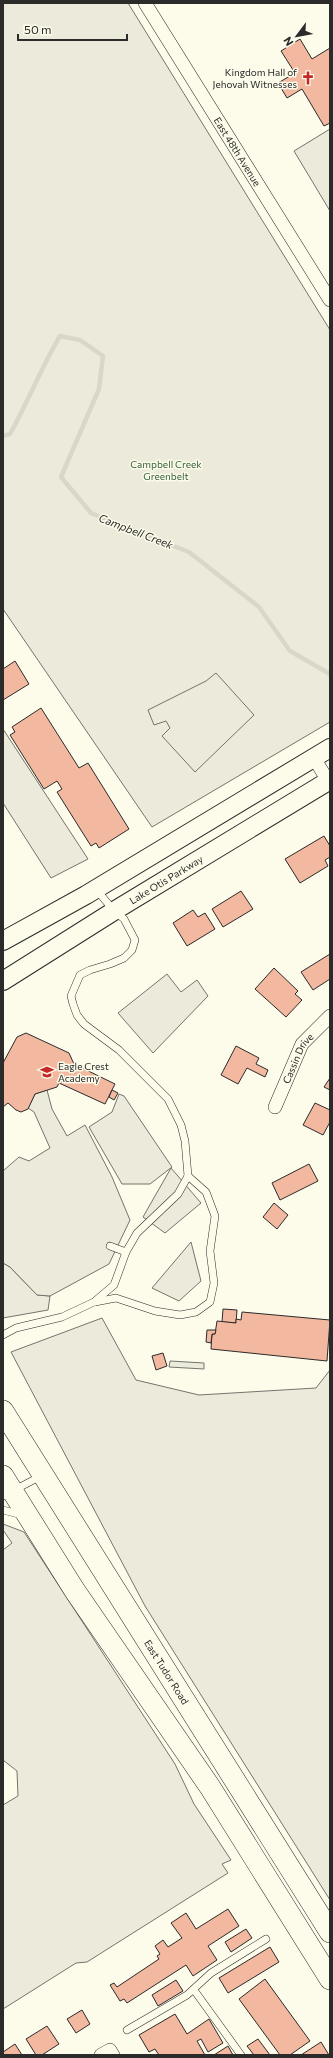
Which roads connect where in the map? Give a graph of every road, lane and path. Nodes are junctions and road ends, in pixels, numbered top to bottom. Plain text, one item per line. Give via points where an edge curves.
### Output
1 (145, 3) edge
2 (330, 300) edge
3 (330, 748) edge
4 (314, 758) junction
5 (329, 782) edge
6 (96, 889) junction
7 (114, 911) junction
8 (3, 941) edge
9 (3, 981) edge
10 (330, 1016) edge
11 (275, 1107) dead end
12 (188, 1176) junction
13 (110, 1246) dead end
14 (126, 1252) junction
15 (94, 1302) junction
16 (3, 1335) edge
17 (3, 1411) edge
18 (43, 1475) junction
19 (6, 1488) edge
20 (3, 1510) edge
21 (28, 1518) junction
22 (330, 1932) edge
23 (266, 1938) dead end
24 (330, 1979) edge
25 (194, 1990) junction
26 (127, 2030) dead end
27 (241, 2055) edge

1 - 2 street, East 48th Avenue
3 - 4 main road
4 - 5 street
4 - 6 main road
5 - 7 main road, Lake Otis Parkway
6 - 7 lane
6 - 8 main road
7 - 9 main road, Lake Otis Parkway
7 - 12 lane via 124,919 135,940 132,950 117,961 80,975 71,996 73,1004 84,1024 119,1050 168,1099 185,1141
10 - 11 street, Cassin Drive via 302,1044
12 - 14 lane via 178,1194 137,1233
12 - 15 lane via 206,1192 215,1216 210,1251 214,1283 210,1302 196,1312 180,1315 155,1312 116,1298
13 - 14 lane
14 - 15 lane via 114,1285
15 - 16 lane via 62,1317 16,1328
17 - 18 main road, East Tudor Road
18 - 19 lane
18 - 22 main road, East Tudor Road
19 - 21 main road
20 - 21 lane
21 - 24 main road via 78,1597 210,1787
23 - 25 lane via 211,1973
25 - 26 lane
25 - 27 lane

